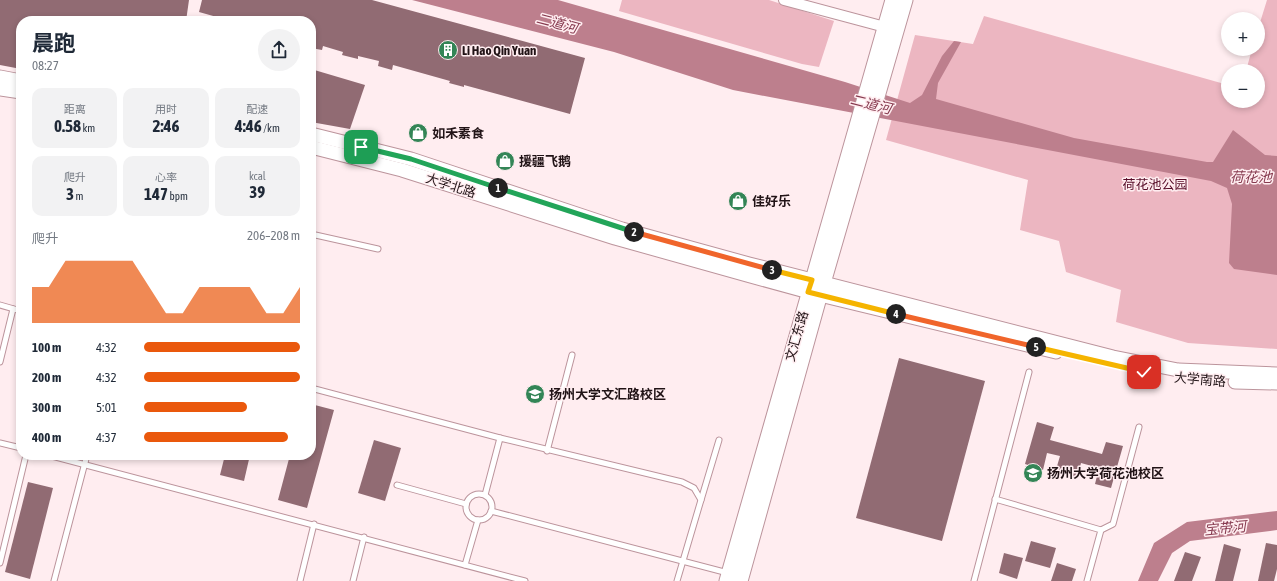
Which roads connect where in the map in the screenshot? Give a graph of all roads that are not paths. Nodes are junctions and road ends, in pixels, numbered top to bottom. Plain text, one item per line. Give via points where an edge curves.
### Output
1 (784, 0) edge
2 (893, 0) edge
3 (905, 0) edge
4 (885, 27) junction
5 (0, 77) edge
6 (16, 80) edge
7 (874, 85) junction
8 (0, 89) edge
9 (16, 91) edge
10 (316, 135) edge
11 (316, 148) edge
12 (316, 235) edge
13 (378, 249) dead end
14 (816, 288) junction
15 (0, 305) edge
16 (13, 309) junction
17 (16, 310) edge
18 (572, 355) dead end
19 (0, 362) edge
20 (1029, 372) dead end
21 (1277, 374) edge
22 (1277, 384) edge
23 (316, 389) edge
24 (1139, 427) dead end
25 (500, 438) junction
26 (719, 440) dead end
27 (0, 443) edge
28 (16, 447) edge
29 (547, 450) junction
30 (25, 460) edge
31 (68, 460) edge
32 (85, 460) edge
33 (84, 464) junction
34 (397, 485) dead end
35 (485, 495) junction
36 (995, 499) junction
37 (701, 500) junction
38 (466, 504) junction
39 (491, 511) junction
40 (478, 520) junction
41 (314, 524) junction
42 (1101, 530) junction
43 (364, 537) junction
44 (683, 561) junction
45 (0, 563) edge
46 (466, 565) junction
47 (734, 578) edge
48 (54, 581) edge
49 (300, 581) edge
50 (353, 581) edge
51 (525, 581) edge
52 (677, 581) edge
53 (974, 581) edge
54 (1087, 581) edge

1 - 4 street
2 - 4 main road, 文汇东路
3 - 7 main road, 文汇东路
4 - 7 main road, 文汇东路
5 - 6 street
7 - 14 main road, 文汇东路
8 - 9 street
10 - 14 street, 大学北路 via 411,159
11 - 14 street, 大学北路 via 402,170 615,238
12 - 13 lane
14 - 21 street, 大学南路 via 1170,369
14 - 22 street, 大学南路 via 1114,365 1175,378
14 - 47 main road, 文汇东路
15 - 16 lane
16 - 17 lane
16 - 19 lane
18 - 29 lane
20 - 36 lane
23 - 25 lane
24 - 42 lane via 1112,524
25 - 29 lane
25 - 35 lane
26 - 37 lane
27 - 28 lane
29 - 37 lane via 682,482 694,488
30 - 45 lane
31 - 33 lane
32 - 33 lane
33 - 41 lane
33 - 48 lane
34 - 38 lane
35 - 38 lane via 475,495
35 - 39 lane via 490,501
36 - 42 lane
36 - 53 lane
37 - 44 lane
38 - 40 lane via 470,516
39 - 40 lane via 486,517
39 - 44 lane
40 - 46 lane
41 - 43 lane
41 - 49 lane
42 - 54 lane
43 - 46 lane
43 - 50 lane
44 - 47 lane
44 - 52 lane
46 - 51 lane

